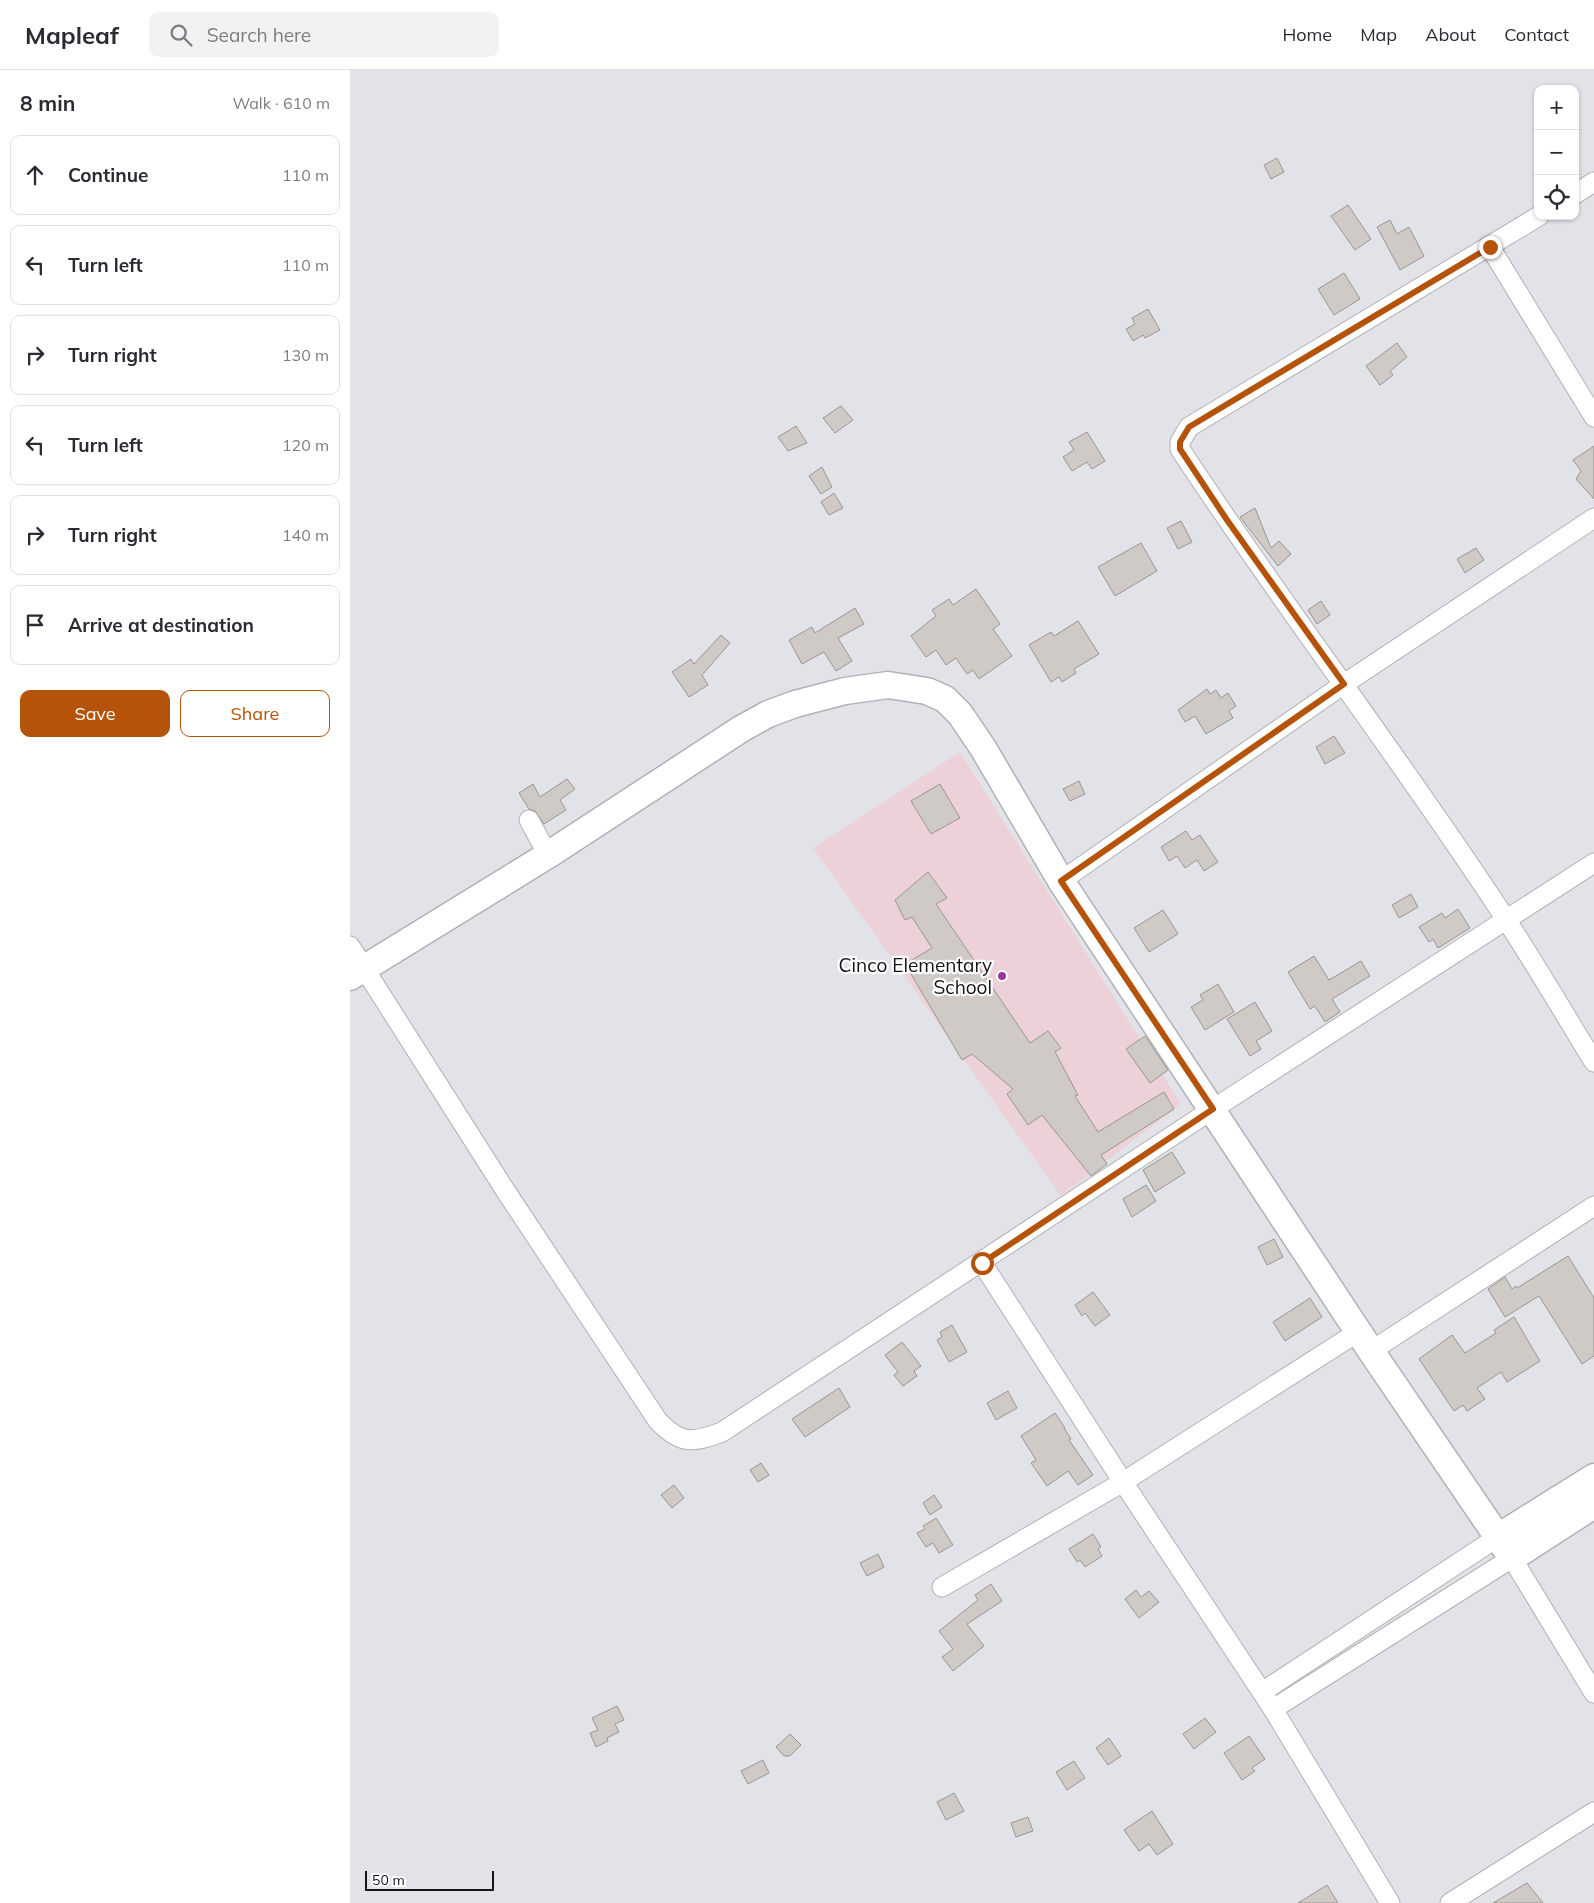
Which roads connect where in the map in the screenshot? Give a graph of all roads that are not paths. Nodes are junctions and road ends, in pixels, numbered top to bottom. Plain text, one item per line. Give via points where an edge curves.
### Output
1 (1594, 182) edge
2 (1579, 191) edge
3 (1534, 219) edge
4 (1490, 247) junction
5 (1594, 417) edge
6 (1594, 518) edge
7 (1344, 684) junction
8 (529, 820) dead end
9 (548, 855) junction
10 (1594, 863) edge
11 (1061, 881) junction
12 (1507, 921) junction
13 (355, 964) edge
14 (1594, 1062) edge
15 (1213, 1109) junction
16 (1594, 1206) edge
17 (982, 1263) junction
18 (1364, 1341) junction
19 (1594, 1477) edge
20 (1123, 1482) junction
21 (1594, 1505) edge
22 (1498, 1537) junction
23 (1512, 1558) junction
24 (942, 1586) dead end
25 (1262, 1692) junction
26 (1594, 1693) edge
27 (1273, 1708) junction
28 (1594, 1812) edge
29 (1390, 1903) edge
30 (1450, 1903) edge

1 - 2 street
3 - 4 street
4 - 5 street
4 - 7 street via 1189,427 1180,442 1180,449 1227,520
6 - 7 street
7 - 11 street
7 - 12 street
8 - 9 street
9 - 11 street via 768,714 845,691 888,685 927,690 960,714
9 - 13 street
10 - 12 street
11 - 15 street
12 - 14 street
12 - 15 street
13 - 17 street via 658,1421 682,1440 703,1439 722,1432
15 - 17 street
15 - 18 street
16 - 18 street
17 - 20 street
18 - 20 street
18 - 22 street
19 - 22 street
20 - 24 street
20 - 25 street
21 - 23 street
22 - 23 street
22 - 25 street
23 - 26 street
23 - 27 street
25 - 27 street
27 - 29 street
28 - 30 street

